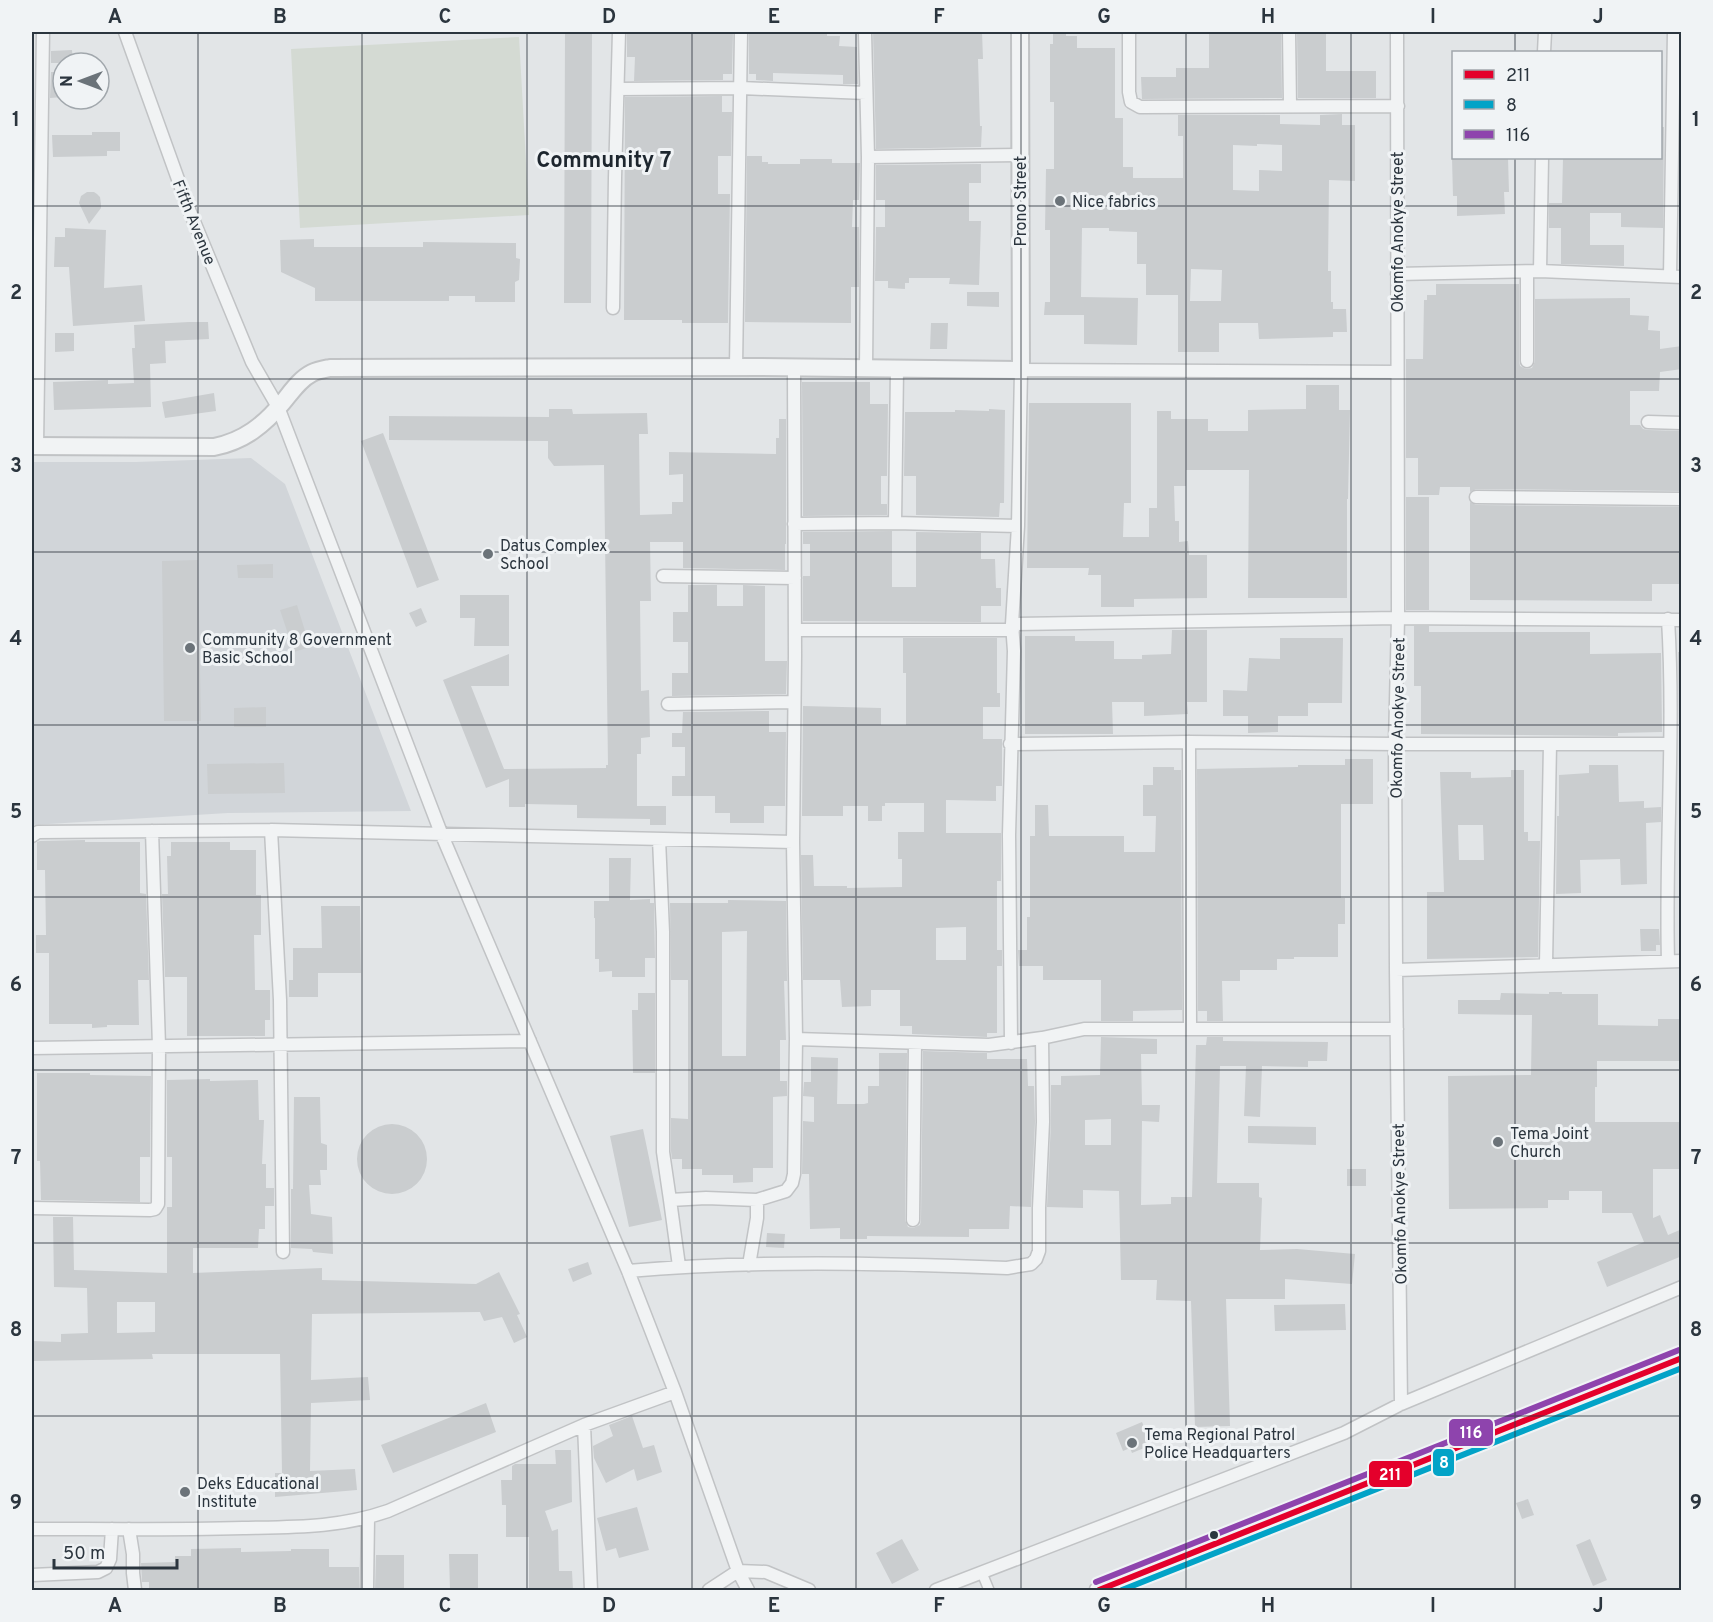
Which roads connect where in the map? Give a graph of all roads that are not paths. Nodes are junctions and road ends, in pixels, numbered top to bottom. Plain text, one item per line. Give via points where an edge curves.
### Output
1 (43, 32) edge
2 (125, 32) edge
3 (619, 32) edge
4 (741, 32) edge
5 (866, 32) edge
6 (1020, 32) edge
7 (1128, 32) edge
8 (1289, 32) edge
9 (1397, 32) edge
10 (1545, 32) edge
11 (1674, 32) edge
12 (1544, 51) edge
13 (1677, 54) edge
14 (1662, 58) edge
15 (741, 87) junction
16 (618, 89) junction
17 (866, 93) junction
18 (1290, 106) junction
19 (1398, 106) junction
20 (1020, 155) junction
21 (868, 157) junction
22 (1542, 159) edge
23 (1527, 272) junction
24 (1540, 272) junction
25 (1397, 274) junction
26 (1676, 277) edge
27 (614, 308) dead end
28 (1527, 361) dead end
29 (736, 368) junction
30 (794, 369) junction
31 (866, 369) junction
32 (897, 369) junction
33 (1021, 370) junction
34 (1397, 372) junction
35 (278, 407) junction
36 (1648, 422) dead end
37 (1682, 423) edge
38 (34, 446) edge
39 (1476, 497) dead end
40 (1682, 499) edge
41 (895, 523) junction
42 (794, 524) junction
43 (1018, 526) junction
44 (663, 576) dead end
45 (795, 578) junction
46 (1398, 618) junction
47 (1668, 620) junction
48 (1682, 620) edge
49 (1013, 627) junction
50 (795, 630) junction
51 (794, 702) junction
52 (668, 704) dead end
53 (1189, 742) junction
54 (1010, 744) junction
55 (1395, 744) junction
56 (1550, 744) junction
57 (1670, 744) junction
58 (271, 830) junction
59 (152, 831) junction
60 (441, 833) junction
61 (32, 836) edge
62 (659, 839) junction
63 (793, 842) junction
64 (1682, 961) edge
65 (1668, 962) junction
66 (1546, 964) junction
67 (1396, 970) junction
68 (1190, 1029) junction
69 (1397, 1029) junction
70 (1042, 1038) junction
71 (796, 1039) junction
72 (530, 1041) junction
73 (915, 1042) junction
74 (1011, 1042) junction
75 (280, 1044) junction
76 (159, 1046) junction
77 (32, 1048) edge
78 (670, 1200) junction
79 (757, 1200) junction
80 (32, 1208) edge
81 (913, 1220) dead end
82 (283, 1252) dead end
83 (749, 1264) junction
84 (679, 1266) junction
85 (628, 1271) junction
86 (1682, 1287) edge
87 (1682, 1358) edge
88 (675, 1392) junction
89 (1401, 1404) junction
90 (584, 1425) junction
91 (369, 1518) junction
92 (32, 1529) edge
93 (112, 1529) junction
94 (129, 1529) junction
95 (738, 1571) junction
96 (982, 1573) junction
97 (32, 1575) edge
98 (135, 1590) edge
99 (367, 1590) edge
100 (591, 1590) edge
101 (709, 1590) edge
102 (748, 1590) edge
103 (809, 1590) edge
104 (936, 1590) edge
105 (989, 1590) edge
106 (1100, 1590) edge

1 - 38 street
2 - 35 street, Fifth Avenue via 188,207 252,362
3 - 16 street
4 - 15 street
5 - 17 street
6 - 20 street, Prono Street
7 - 18 street via 1131,102 1140,106
8 - 18 street
9 - 19 street, Okomfo Anokye Street
10 - 12 street
11 - 13 street
13 - 14 street
13 - 26 street
15 - 16 street
15 - 17 street
15 - 29 street
16 - 27 street
17 - 21 street
18 - 19 street
19 - 25 street, Okomfo Anokye Street
20 - 21 street
20 - 33 street, Prono Street
21 - 31 street
22 - 24 street
23 - 24 street
23 - 25 street
23 - 28 street
24 - 26 street
25 - 34 street, Okomfo Anokye Street
29 - 30 street
29 - 35 street via 330,368 300,381
30 - 31 street
30 - 42 street
31 - 32 street
32 - 33 street
32 - 41 street
33 - 34 street
33 - 43 street
34 - 46 street, Okomfo Anokye Street
35 - 38 street via 250,434 214,447
35 - 60 street, Fifth Avenue
36 - 37 street
39 - 40 street
41 - 42 street
41 - 43 street
42 - 45 street
43 - 49 street
44 - 45 street
45 - 50 street
46 - 47 street
46 - 49 street
46 - 55 street, Okomfo Anokye Street
47 - 48 street
47 - 57 street
49 - 50 street
49 - 54 street
50 - 51 street
51 - 52 street
51 - 63 street
53 - 54 street
53 - 55 street
53 - 68 street
54 - 74 street
55 - 56 street
55 - 67 street, Okomfo Anokye Street
56 - 57 street
56 - 66 street
57 - 65 street
58 - 59 street
58 - 60 street
58 - 75 street
59 - 61 street via 39,832
59 - 76 street
60 - 62 street
60 - 72 street, Fifth Avenue
62 - 63 street
62 - 78 street via 663,1152
63 - 71 street
64 - 65 street
65 - 66 street
66 - 67 street
67 - 69 street, Okomfo Anokye Street
68 - 69 street
68 - 70 street via 1084,1029
69 - 89 street, Okomfo Anokye Street
70 - 74 street
70 - 83 street via 1039,1251 1031,1264 1007,1268
71 - 73 street
71 - 79 street via 792,1183 786,1191
72 - 75 street
72 - 85 street, Fifth Avenue
73 - 74 street
73 - 81 street
75 - 76 street
75 - 82 street
76 - 77 street
76 - 80 street via 155,1209
78 - 79 street
78 - 84 street
79 - 83 street
83 - 84 street
84 - 85 street
85 - 88 street, Fifth Avenue
86 - 89 street
87 - 106 main road
88 - 90 street
88 - 95 street, Fifth Avenue
89 - 96 street via 1344,1433
90 - 91 street
90 - 100 street
91 - 94 street via 327,1526
91 - 99 street
92 - 93 street
93 - 94 street
93 - 97 street via 106,1568 98,1572
94 - 98 street
95 - 101 street
95 - 102 street, Fifth Avenue
95 - 103 street via 766,1572
96 - 104 street
96 - 105 street

